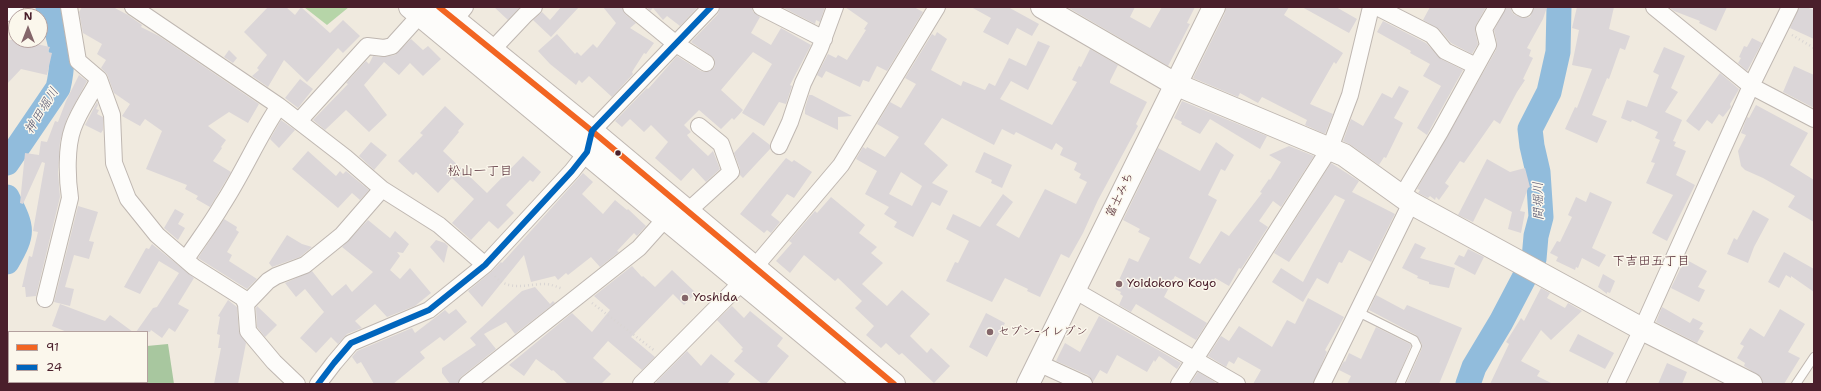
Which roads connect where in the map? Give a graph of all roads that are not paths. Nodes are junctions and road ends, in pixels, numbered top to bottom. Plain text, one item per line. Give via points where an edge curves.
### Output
1 (12, 7) edge
2 (69, 7) edge
3 (133, 7) edge
4 (534, 7) edge
5 (631, 7) edge
6 (711, 7) edge
7 (761, 7) edge
8 (835, 7) edge
9 (937, 7) edge
10 (1042, 7) edge
11 (1214, 7) edge
12 (1371, 7) edge
13 (1377, 7) edge
14 (1497, 7) edge
15 (1520, 7) edge
16 (1525, 7) edge
17 (1654, 7) edge
18 (1790, 7) edge
19 (7, 10) edge
20 (439, 15) edge
21 (824, 39) junction
22 (676, 44) junction
23 (492, 51) junction
24 (706, 64) dead end
25 (1476, 66) junction
26 (99, 79) junction
27 (1175, 84) junction
28 (1752, 86) junction
29 (279, 106) junction
30 (1814, 119) edge
31 (299, 121) junction
32 (699, 126) dead end
33 (592, 131) junction
34 (779, 146) dead end
35 (1330, 148) junction
36 (587, 152) junction
37 (382, 189) junction
38 (1406, 200) junction
39 (688, 211) junction
40 (665, 219) junction
41 (186, 259) junction
42 (485, 265) junction
43 (748, 274) junction
44 (1074, 290) junction
45 (45, 299) dead end
46 (246, 304) junction
47 (1358, 312) junction
48 (1642, 329) junction
49 (1814, 357) edge
50 (1195, 359) junction
51 (1038, 363) junction
52 (297, 384) edge
53 (318, 384) edge
54 (467, 384) edge
55 (641, 384) edge
56 (865, 384) edge
57 (894, 384) edge
58 (1028, 384) edge
59 (1084, 384) edge
60 (1179, 384) edge
61 (1237, 384) edge
62 (1322, 384) edge
63 (1400, 384) edge
64 (1616, 384) edge
65 (1751, 384) edge
66 (1796, 384) edge

1 - 19 main road
2 - 26 street via 78,61
3 - 29 street
4 - 23 street
5 - 22 street
6 - 22 street
7 - 21 street
8 - 21 street
9 - 43 street via 842,165
10 - 27 main road
11 - 27 main road, 富士みち
12 - 35 street via 1350,95
13 - 25 street via 1432,35 1445,51
14 - 25 street via 1484,29 1488,45
15 - 16 street
17 - 28 street
18 - 28 street
20 - 23 main road
20 - 31 street via 392,46 367,46
20 - 36 main road
21 - 34 street via 803,83
22 - 24 street
22 - 33 street
23 - 33 main road
25 - 38 street
26 - 41 street via 112,115 114,163 128,198 157,235
26 - 45 street via 72,129 68,184 70,198
27 - 35 main road
27 - 44 main road, 富士みち
28 - 30 street
28 - 48 street
29 - 31 street
29 - 41 street via 262,130 222,205
31 - 37 street via 345,156
32 - 39 street via 721,144 731,172
33 - 36 street
33 - 39 main road
35 - 38 main road via 1344,155
35 - 50 street
36 - 40 main road
36 - 42 street
37 - 42 street via 439,225
37 - 46 street via 342,235 304,265 276,276
38 - 47 street
38 - 48 main road
39 - 43 main road
40 - 43 main road
40 - 54 street via 639,248
41 - 46 street via 243,298
42 - 53 street via 429,310 351,343
43 - 55 street
43 - 56 main road
43 - 57 main road
44 - 50 street
44 - 51 main road, 富士みち
46 - 52 street via 248,331
47 - 62 street
47 - 63 lane via 1414,340 1416,346
48 - 64 street
48 - 65 main road
49 - 66 lane
50 - 60 street
50 - 61 street
51 - 58 main road, 富士みち
51 - 59 street

